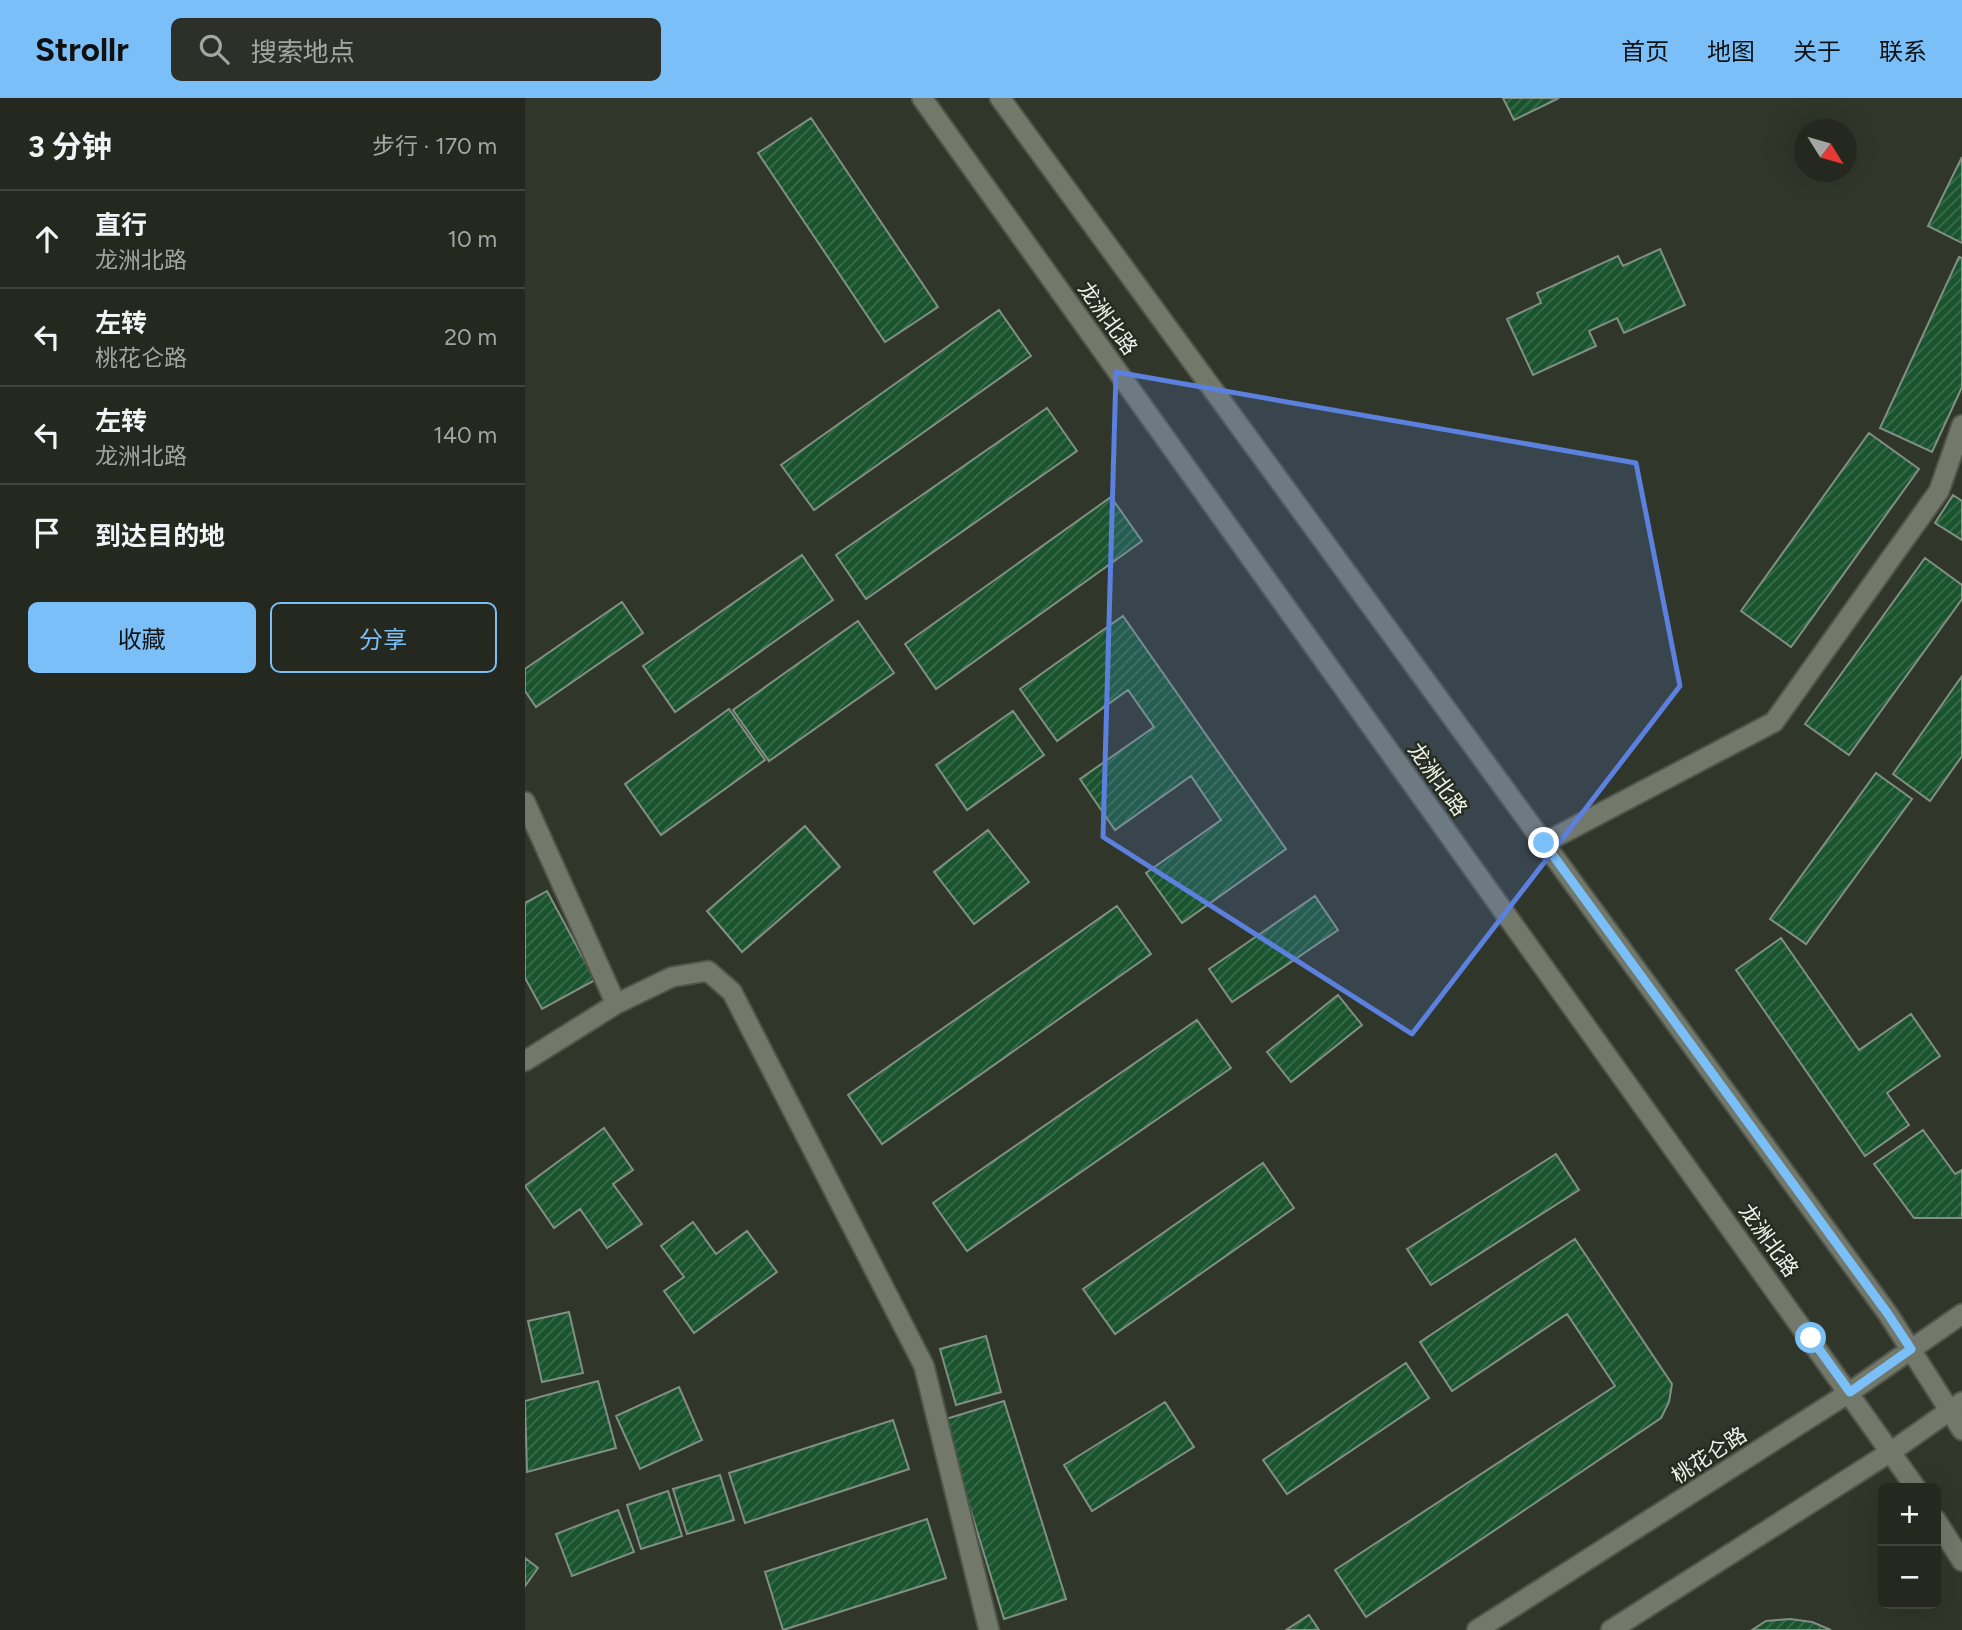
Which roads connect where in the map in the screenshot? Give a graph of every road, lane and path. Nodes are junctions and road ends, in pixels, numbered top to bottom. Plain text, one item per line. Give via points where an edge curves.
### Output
1 (922, 98) edge
2 (1003, 99) edge
3 (1962, 425) edge
4 (525, 802) edge
5 (1544, 843) junction
6 (616, 1004) junction
7 (525, 1061) edge
8 (1962, 1314) edge
9 (1911, 1349) junction
10 (1850, 1392) junction
11 (1956, 1406) edge
12 (1962, 1430) edge
13 (1892, 1451) junction
14 (1913, 1483) edge
15 (1941, 1528) edge
16 (1962, 1561) edge
17 (989, 1630) edge
18 (1477, 1630) edge
19 (1611, 1630) edge

1 - 10 main road, 龙洲北路
2 - 5 main road, 龙洲北路
3 - 5 main road via 1939,491 1774,722
4 - 6 main road
5 - 9 main road, 龙洲北路
6 - 7 main road
6 - 17 main road via 672,977 708,971 732,992 924,1366
8 - 9 main road, 桃花仑路
9 - 10 main road, 桃花仑路
9 - 11 main road, 龙洲北路
10 - 13 main road, 龙洲北路
10 - 18 main road, 桃花仑路
11 - 12 main road, 龙洲北路
11 - 13 main road
13 - 14 main road, 龙洲北路
13 - 19 main road
15 - 16 main road

